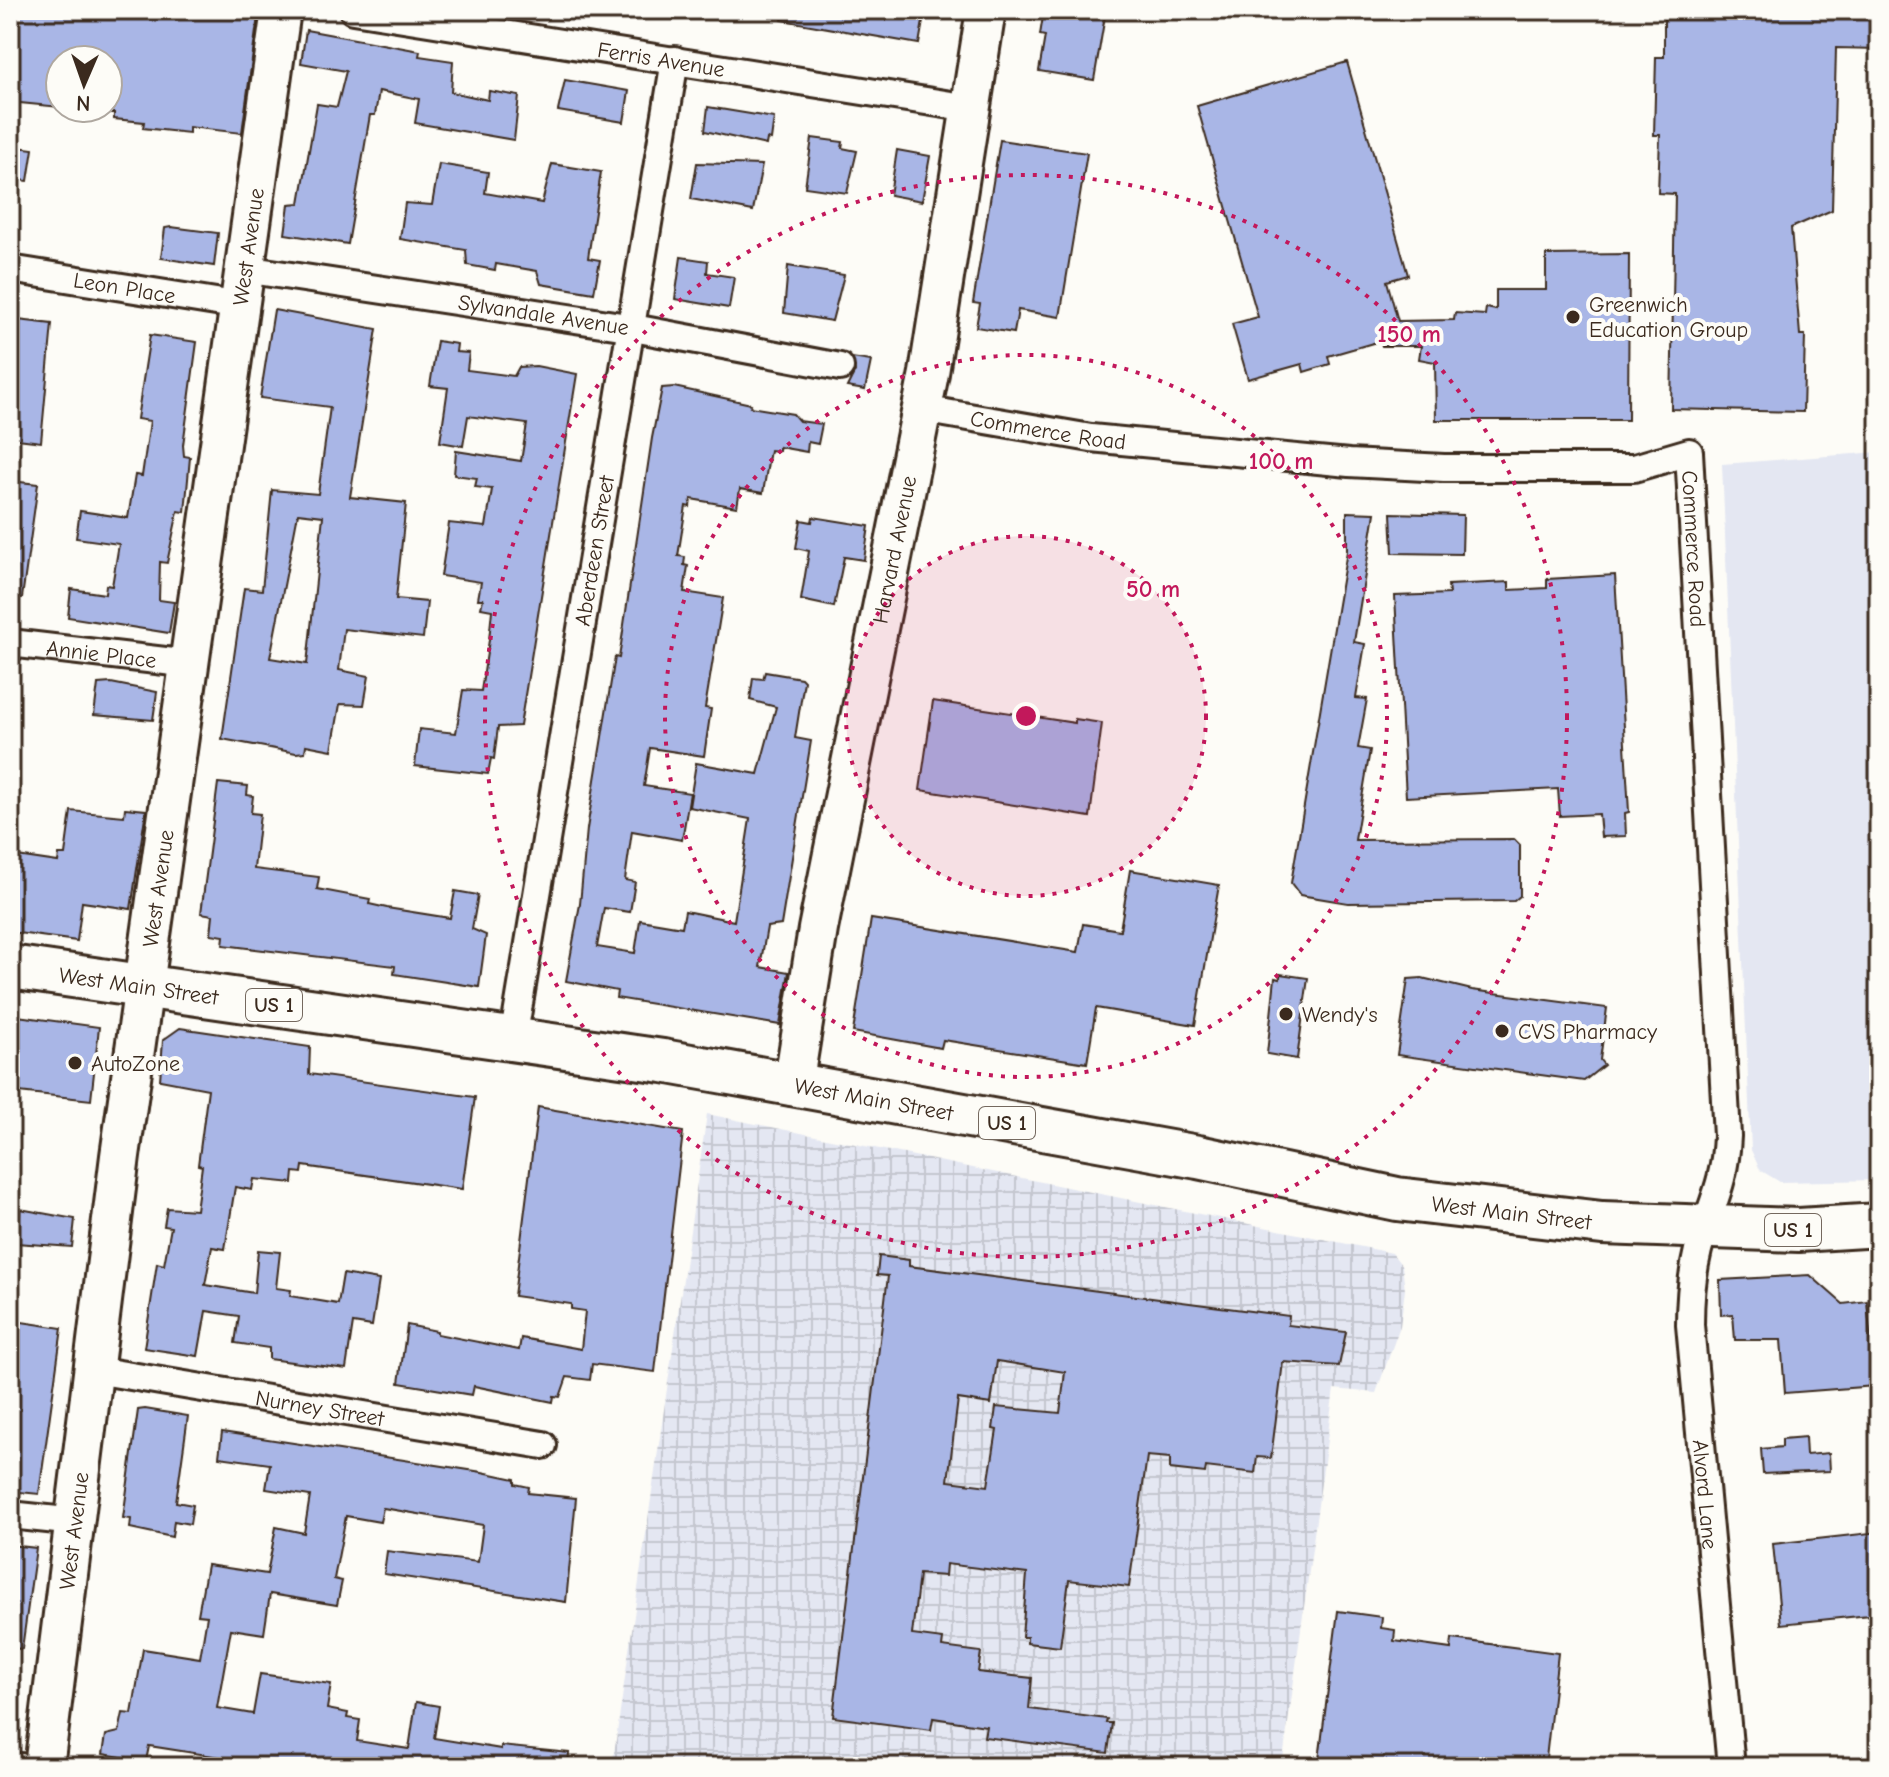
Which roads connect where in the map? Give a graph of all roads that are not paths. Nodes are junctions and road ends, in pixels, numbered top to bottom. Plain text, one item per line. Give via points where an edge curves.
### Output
1 (281, 10) edge
2 (353, 10) edge
3 (986, 10) edge
4 (675, 60) junction
5 (970, 108) junction
6 (10, 269) edge
7 (245, 269) junction
8 (241, 306) junction
9 (628, 327) junction
10 (840, 367) dead end
11 (922, 409) junction
12 (10, 643) edge
13 (191, 664) junction
14 (10, 967) edge
15 (144, 986) junction
16 (513, 1040) junction
17 (793, 1086) junction
18 (1708, 1225) junction
19 (1879, 1225) edge
20 (95, 1370) junction
21 (543, 1445) dead end
22 (10, 1515) edge
23 (76, 1522) junction
24 (10, 1766) edge
25 (20, 1767) edge
26 (44, 1767) edge
27 (1731, 1767) edge

1 - 7 main road, West Avenue
2 - 4 street, Ferris Avenue
3 - 5 main road, Harvard Avenue
4 - 5 street, Ferris Avenue
4 - 9 street, Aberdeen Street
5 - 11 main road, Harvard Avenue
6 - 8 street, Leon Place
7 - 8 main road, West Avenue
7 - 9 street, Sylvandale Avenue
8 - 13 main road, West Avenue
9 - 10 street, Sylvandale Avenue
9 - 16 street, Aberdeen Street
11 - 17 main road, Harvard Avenue via 818,929
11 - 18 street, Commerce Road via 1091,438 1349,463 1634,468 1689,452 1727,1136 1721,1187
12 - 13 street, Annie Place
13 - 15 main road, West Avenue
14 - 15 main road, West Main Street / US 1
15 - 16 main road, West Main Street / US 1
15 - 20 main road, West Avenue
16 - 17 main road, West Main Street / US 1
17 - 18 main road, West Main Street / US 1 via 1198,1157 1397,1199 1602,1223
18 - 19 main road, West Main Street / US 1 via 1799,1230
18 - 27 street, Alvord Lane via 1690,1297 1690,1325
20 - 21 street, Nurney Street
20 - 23 main road, West Avenue
22 - 23 street
23 - 26 main road, West Avenue
24 - 25 street

